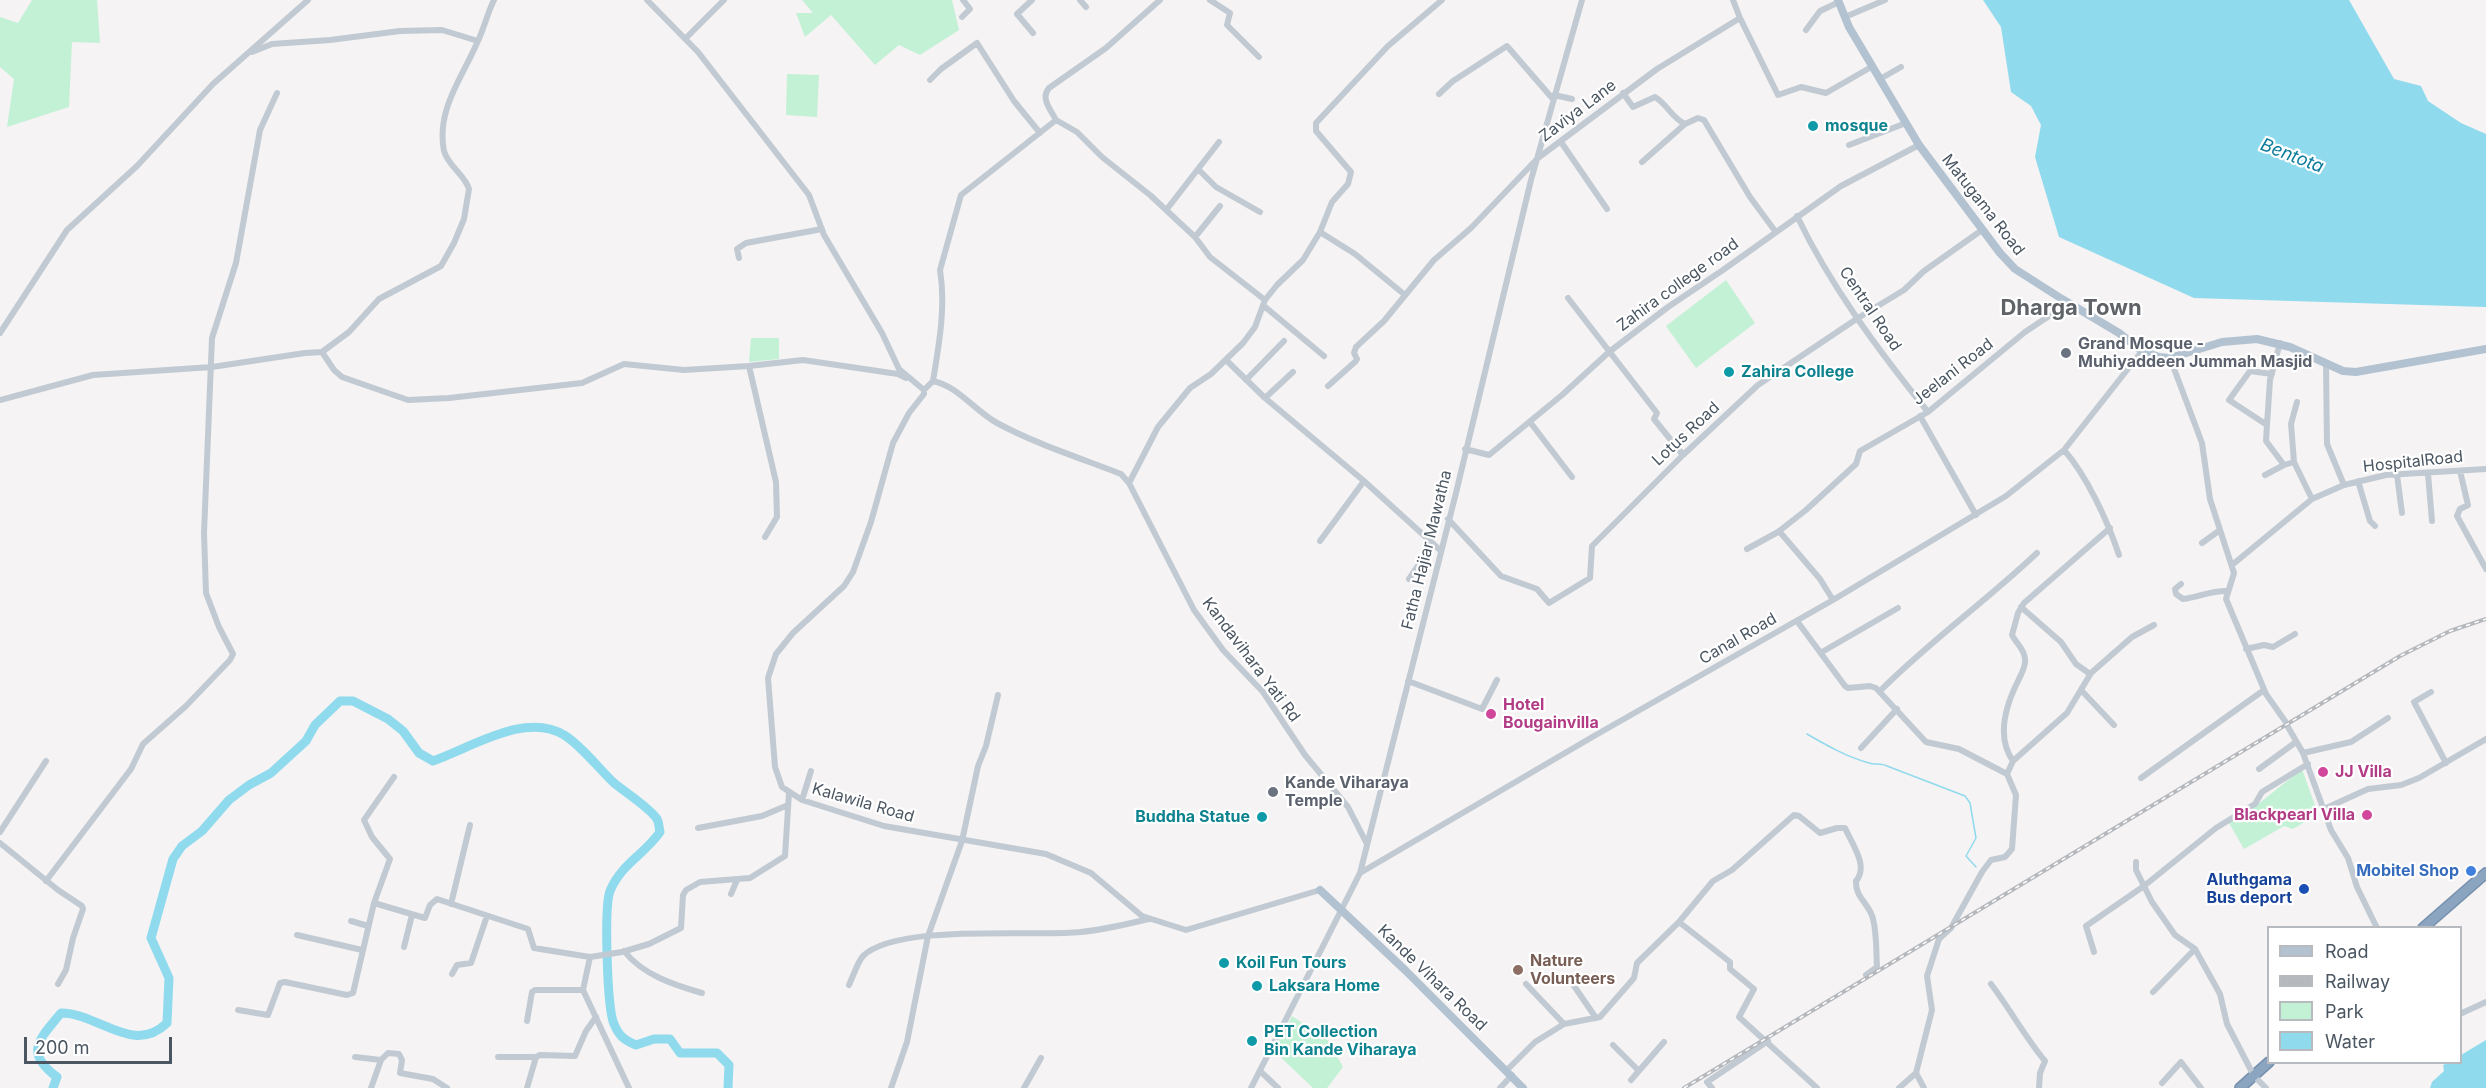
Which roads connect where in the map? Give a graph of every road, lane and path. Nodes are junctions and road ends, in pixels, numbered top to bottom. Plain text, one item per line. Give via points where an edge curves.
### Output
1 (308, 0) edge
2 (494, 0) edge
3 (647, 0) edge
4 (724, 0) edge
5 (963, 0) edge
6 (1032, 0) edge
7 (1080, 0) edge
8 (1160, 0) edge
9 (1210, 0) edge
10 (1442, 0) edge
11 (1582, 0) edge
12 (1732, 0) edge
13 (1885, 0) edge
14 (1838, 1) edge
15 (1086, 7) dead end
16 (962, 17) dead end
17 (1740, 18) junction
18 (1845, 18) junction
19 (1806, 30) dead end
20 (1033, 33) dead end
21 (685, 39) junction
22 (478, 41) junction
23 (244, 56) junction
24 (1259, 57) dead end
25 (1873, 66) junction
26 (1901, 67) dead end
27 (1880, 79) junction
28 (930, 80) dead end
29 (277, 93) dead end
30 (1623, 93) junction
31 (1438, 94) dead end
32 (1553, 96) junction
33 (1572, 99) dead end
34 (1056, 120) junction
35 (1906, 123) junction
36 (1684, 124) junction
37 (1040, 133) junction
38 (1219, 142) dead end
39 (1561, 142) junction
40 (1849, 145) dead end
41 (1919, 145) junction
42 (1538, 158) junction
43 (1642, 162) dead end
44 (1199, 170) junction
45 (1220, 206) dead end
46 (1167, 209) junction
47 (1607, 209) dead end
48 (1260, 212) dead end
49 (1797, 216) junction
50 (822, 229) junction
51 (1982, 230) junction
52 (1775, 231) junction
53 (1320, 232) junction
54 (1195, 237) junction
55 (739, 258) dead end
56 (1405, 295) junction
57 (1568, 298) dead end
58 (2062, 299) junction
59 (1264, 303) junction
60 (1858, 318) junction
61 (0, 333) edge
62 (1284, 341) dead end
63 (2280, 344) junction
64 (2486, 349) edge
65 (2142, 351) junction
66 (322, 352) junction
67 (1609, 352) junction
68 (1324, 356) dead end
69 (2170, 358) junction
70 (1226, 360) junction
71 (2326, 364) junction
72 (749, 366) junction
73 (212, 367) junction
74 (1293, 372) dead end
75 (2272, 374) junction
76 (909, 380) junction
77 (1246, 380) junction
78 (933, 381) junction
79 (1328, 386) dead end
80 (924, 390) junction
81 (1265, 398) junction
82 (0, 400) edge
83 (2297, 402) dead end
84 (1928, 412) junction
85 (1920, 416) junction
86 (1530, 422) junction
87 (2266, 425) junction
88 (1465, 449) junction
89 (2064, 450) junction
90 (1683, 455) junction
91 (2294, 462) junction
92 (2284, 465) junction
93 (2486, 469) edge
94 (2460, 471) junction
95 (2428, 474) junction
96 (2265, 475) dead end
97 (2397, 475) junction
98 (1572, 477) dead end
99 (1365, 481) junction
100 (2358, 481) junction
101 (1129, 483) junction
102 (2344, 485) junction
103 (2312, 499) junction
104 (2402, 513) dead end
105 (1976, 515) junction
106 (1448, 519) junction
107 (2432, 521) dead end
108 (2375, 526) dead end
109 (2110, 528) junction
110 (2220, 530) junction
111 (1779, 531) junction
112 (765, 537) dead end
113 (1320, 541) dead end
114 (2202, 543) dead end
115 (1433, 544) junction
116 (1747, 549) dead end
117 (1440, 550) junction
118 (2037, 553) dead end
119 (2119, 555) dead end
120 (2232, 565) junction
121 (2486, 569) edge
122 (1409, 579) dead end
123 (2181, 584) dead end
124 (2228, 591) junction
125 (1833, 600) junction
126 (2021, 607) junction
127 (1898, 608) dead end
128 (1797, 621) junction
129 (2154, 625) dead end
130 (2295, 634) dead end
131 (2246, 650) junction
132 (1822, 652) junction
133 (2090, 674) junction
134 (1407, 681) junction
135 (1497, 681) dead end
136 (2081, 690) junction
137 (2264, 690) junction
138 (1880, 691) junction
139 (2431, 692) dead end
140 (998, 695) dead end
141 (1897, 709) junction
142 (2388, 718) dead end
143 (2114, 725) dead end
144 (2486, 739) edge
145 (2296, 742) junction
146 (1861, 748) dead end
147 (2303, 753) junction
148 (46, 761) dead end
149 (2013, 761) junction
150 (2446, 763) junction
151 (2308, 764) junction
152 (2259, 769) dead end
153 (811, 771) dead end
154 (2007, 774) junction
155 (394, 777) dead end
156 (2140, 778) dead end
157 (789, 793) junction
158 (802, 800) junction
159 (788, 805) junction
160 (2324, 809) junction
161 (470, 825) dead end
162 (698, 828) dead end
163 (0, 832) edge
164 (962, 841) junction
165 (0, 843) edge
166 (1367, 844) junction
167 (2136, 862) dead end
168 (1360, 873) junction
169 (2486, 873) edge
170 (737, 880) junction
171 (46, 881) junction
172 (2144, 886) junction
173 (1320, 890) joint
174 (730, 894) dead end
175 (374, 903) junction
176 (452, 904) junction
177 (1342, 910) junction
178 (412, 915) junction
179 (487, 916) junction
180 (1152, 919) junction
181 (351, 921) dead end
182 (1680, 922) junction
183 (368, 926) junction
184 (2377, 926) edge
185 (2424, 926) edge
186 (297, 935) dead end
187 (928, 936) junction
188 (404, 947) dead end
189 (2195, 949) junction
190 (362, 950) junction
191 (623, 951) junction
192 (2094, 952) dead end
193 (592, 956) junction
194 (452, 974) dead end
195 (1866, 975) dead end
196 (1572, 982) dead end
197 (58, 984) dead end
198 (1526, 984) dead end
199 (1991, 984) dead end
200 (849, 985) dead end
201 (583, 990) junction
202 (2153, 992) dead end
203 (702, 993) dead end
204 (2486, 1002) edge
205 (238, 1010) dead end
206 (2462, 1013) edge
207 (596, 1017) junction
208 (1596, 1018) junction
209 (526, 1021) dead end
210 (1564, 1024) junction
211 (1768, 1041) junction
212 (1664, 1042) dead end
213 (1613, 1046) dead end
214 (498, 1057) dead end
215 (355, 1058) dead end
216 (536, 1058) junction
217 (1041, 1058) dead end
218 (381, 1060) junction
219 (2268, 1064) edge
220 (1260, 1071) junction
221 (1639, 1071) junction
222 (1509, 1073) junction
223 (1916, 1073) junction
224 (2254, 1076) junction
225 (1631, 1080) dead end
226 (2162, 1083) dead end
227 (371, 1088) edge
228 (447, 1088) edge
229 (527, 1088) edge
230 (629, 1088) edge
231 (891, 1088) edge
232 (1024, 1088) edge
233 (1251, 1088) edge
234 (1278, 1088) edge
235 (1500, 1088) edge
236 (1523, 1088) edge
237 (1712, 1088) edge
238 (1816, 1088) edge
239 (1899, 1088) edge
240 (1924, 1088) edge
241 (2039, 1088) edge
242 (2201, 1088) edge
243 (2240, 1088) edge
244 (2266, 1088) edge

1 - 23 street
2 - 22 street
3 - 21 street
4 - 21 street
5 - 16 street via 970,9
6 - 20 street via 1017,14
7 - 15 street
8 - 34 street via 1106,48 1046,91 1045,99
9 - 24 street via 1230,13 1227,25
10 - 53 street via 1388,46 1316,123 1316,131 1352,177 1332,202
11 - 32 street, Fatha Hajiar Mawatha
12 - 17 street
13 - 18 street
14 - 18 main road, Matugama Road
14 - 19 street via 1820,11
17 - 25 street via 1778,95 1801,87 1826,93
17 - 30 street, Zaviya Lane
18 - 25 main road, Matugama Road
21 - 50 street via 809,195
22 - 23 street via 442,30 400,31 272,44
22 - 66 street via 446,107 445,154 469,189 464,219 454,243 441,266 379,299 349,332
23 - 61 street via 137,166 67,230
25 - 27 main road, Matugama Road
26 - 27 street
27 - 35 main road, Matugama Road
28 - 37 street via 977,43
29 - 73 street via 260,130 236,262 212,338
30 - 36 street via 1633,107 1655,97 1661,100 1672,116
30 - 39 street, Zaviya Lane
31 - 32 street via 1507,46
32 - 33 street
32 - 42 street, Fatha Hajiar Mawatha
34 - 37 street
34 - 46 street via 1077,132 1102,158
35 - 40 street
35 - 41 main road, Matugama Road
36 - 43 street
36 - 52 street via 1698,118 1704,120
37 - 78 street via 961,195 940,270 939,342
38 - 44 street
39 - 42 street, Zaviya Lane
39 - 47 street
41 - 49 street, Zahira college road via 1841,186
41 - 51 main road, Matugama Road
42 - 56 street, Zaviya Lane via 1471,228 1434,260
42 - 88 street, Fatha Hajiar Mawatha
44 - 46 street
44 - 48 street via 1216,187
45 - 54 street
46 - 54 street
49 - 52 street, Zahira college road
49 - 60 street, Central Road via 1811,246
50 - 55 street via 746,243 736,249
50 - 76 street via 899,369
51 - 58 main road, Matugama Road via 2015,269
51 - 60 street, Lotus Road via 1904,290
52 - 67 street, Zahira college road
53 - 56 street via 1355,254
53 - 59 street via 1303,260 1276,285
54 - 59 street via 1210,257
56 - 79 street, Zaviya Lane via 1356,347 1358,359
57 - 67 street
58 - 65 main road, Matugama Road
58 - 84 street, Jeelani Road via 2052,314
59 - 68 street
59 - 70 street via 1249,335
60 - 84 street, Central Road
60 - 90 street, Lotus Road via 1758,385
62 - 77 street
63 - 69 main road via 2257,339 2229,341
63 - 71 main road
63 - 75 street
64 - 71 main road via 2356,372
65 - 69 main road, Matugama Road
65 - 89 street, Canal Road
66 - 72 street via 342,377 408,400 582,384 624,364 684,370
66 - 73 street
67 - 86 street, Zahira college road
67 - 90 street via 1657,413 1654,419
69 - 110 street via 2202,443 2210,500
70 - 77 street
70 - 101 street via 1190,388 1158,427
71 - 102 street via 2327,444
72 - 76 street via 803,360 898,374
72 - 112 street via 776,482 777,518
73 - 82 street via 93,375
73 - 171 street via 204,533 206,592 233,654 186,706 143,744 131,769
74 - 81 street
75 - 87 street
75 - 87 street via 2250,371 2229,400
76 - 80 street
77 - 81 street
78 - 80 street, Kalawila Road
78 - 101 street via 946,383 998,424 1121,474
80 - 157 street, Kalawila Road via 893,443 853,572 844,586 776,654 768,678 775,767 782,787
81 - 99 street
83 - 91 street via 2291,424
84 - 85 street, Jeelani Road
85 - 105 street
85 - 111 street, Jeelani Road via 1860,451 1856,464
86 - 88 street, Zahira college road via 1489,455
86 - 98 street
87 - 92 street via 2266,441
88 - 106 street, Fatha Hajiar Mawatha
89 - 105 street, Canal Road
89 - 109 street
90 - 106 street, Lotus Road via 1592,546 1590,578 1549,603 1537,589 1501,576
91 - 92 street
91 - 103 street
92 - 96 street
93 - 94 street, HospitalRoad
94 - 95 street, HospitalRoad
94 - 121 street via 2468,505 2457,516
95 - 97 street, HospitalRoad
95 - 107 street
97 - 100 street, HospitalRoad
97 - 104 street
99 - 113 street
99 - 115 street
100 - 102 street, HospitalRoad
100 - 108 street
101 - 166 street, Kandavihara Yati Rd via 1194,610 1223,650 1263,692 1305,755 1348,807
102 - 103 street, HospitalRoad
103 - 120 street, HospitalRoad
105 - 125 street, Canal Road
106 - 117 street, Fatha Hajiar Mawatha
109 - 119 street
109 - 126 street
110 - 114 street
110 - 120 street
111 - 116 street, Jeelani Road
111 - 125 street
115 - 117 street
115 - 122 street
117 - 134 street, Fatha Hajiar Mawatha
118 - 138 street
120 - 124 street via 2234,573
123 - 124 street via 2175,589 2183,599 2216,590
124 - 131 street via 2226,599
125 - 128 street, Canal Road
126 - 133 street
126 - 149 street via 2012,635 2026,658 2025,666 2003,722
127 - 132 street
128 - 132 street
128 - 168 street, Canal Road
129 - 133 street via 2132,637
130 - 131 street via 2273,647
131 - 137 street
132 - 138 street via 1848,688 1870,686
133 - 136 street
134 - 135 street via 1482,709
134 - 166 street, Fatha Hajiar Mawatha
136 - 143 street
136 - 149 street via 2067,713
137 - 145 street
137 - 156 street
138 - 141 street
139 - 150 street via 2414,702
140 - 164 street
141 - 146 street
141 - 154 street via 1926,742 1959,749
142 - 147 street via 2351,742
144 - 150 street
145 - 147 street
145 - 152 street
147 - 151 street
148 - 163 street
149 - 154 street
150 - 160 street via 2401,785 2368,789
151 - 160 street
151 - 172 street via 2262,792 2255,804 2216,828
153 - 158 street
154 - 223 street via 2016,795 2012,849 2005,857 1991,860 1952,928 1939,939 1927,976 1932,1010
155 - 175 street via 364,820 390,859
157 - 158 street, Kalawila Road
157 - 159 street
158 - 164 street, Kalawila Road via 884,826
159 - 162 street via 762,816
159 - 170 street via 785,856 750,878
160 - 184 street
161 - 176 street
164 - 180 street, Kalawila Road via 1046,855 1091,873 1131,909
164 - 187 street
165 - 171 street
166 - 168 street, Fatha Hajiar Mawatha
167 - 172 street
168 - 177 street, Fatha Hajiar Mawatha
169 - 185 highway
170 - 174 street
170 - 191 street via 693,885 683,895 681,928 649,944
171 - 197 street via 83,909 66,970
172 - 189 street via 2175,935
172 - 192 street via 2086,926
173 - 177 main road, Kande Vihara Road
173 - 180 street, Kalawila Road via 1186,930
175 - 178 street
175 - 183 street
176 - 178 street via 437,899 425,918
176 - 179 street
177 - 220 street, Fatha Hajiar Mawatha
177 - 222 main road, Kande Vihara Road
178 - 188 street
179 - 193 street via 528,929 534,948
179 - 194 street via 471,963 457,965
180 - 187 street via 1082,932
181 - 183 street
182 - 195 street via 1713,881 1732,870 1794,815 1820,833 1845,828 1862,868 1855,888 1873,917 1877,967
182 - 208 street via 1637,963 1634,978
182 - 211 street via 1730,962 1730,969 1754,990 1739,1017
183 - 190 street
186 - 190 street
187 - 200 street via 879,947 862,957
187 - 231 street via 907,1042
189 - 202 street
189 - 224 street via 2220,994 2227,1024
190 - 205 street via 351,995 285,982 280,983 268,1015
191 - 193 street
191 - 203 street via 669,983
193 - 201 street
196 - 208 street
198 - 210 street
199 - 241 street via 2045,1061
201 - 207 street
201 - 209 street via 535,990
204 - 206 street
207 - 216 street via 575,1056
207 - 230 street
208 - 210 street
210 - 222 street via 1533,1044
211 - 237 street via 1707,1082
211 - 238 street
212 - 221 street
213 - 221 street
214 - 216 street
215 - 218 street
216 - 229 street
217 - 232 street
218 - 227 street
218 - 228 street via 388,1053 399,1054 400,1073 433,1079
219 - 224 highway
220 - 233 street, Fatha Hajiar Mawatha
220 - 234 street
221 - 225 street
222 - 235 street
222 - 236 main road, Kande Vihara Road
223 - 239 street
223 - 240 street
224 - 243 highway
224 - 244 street
226 - 242 street via 2181,1062

